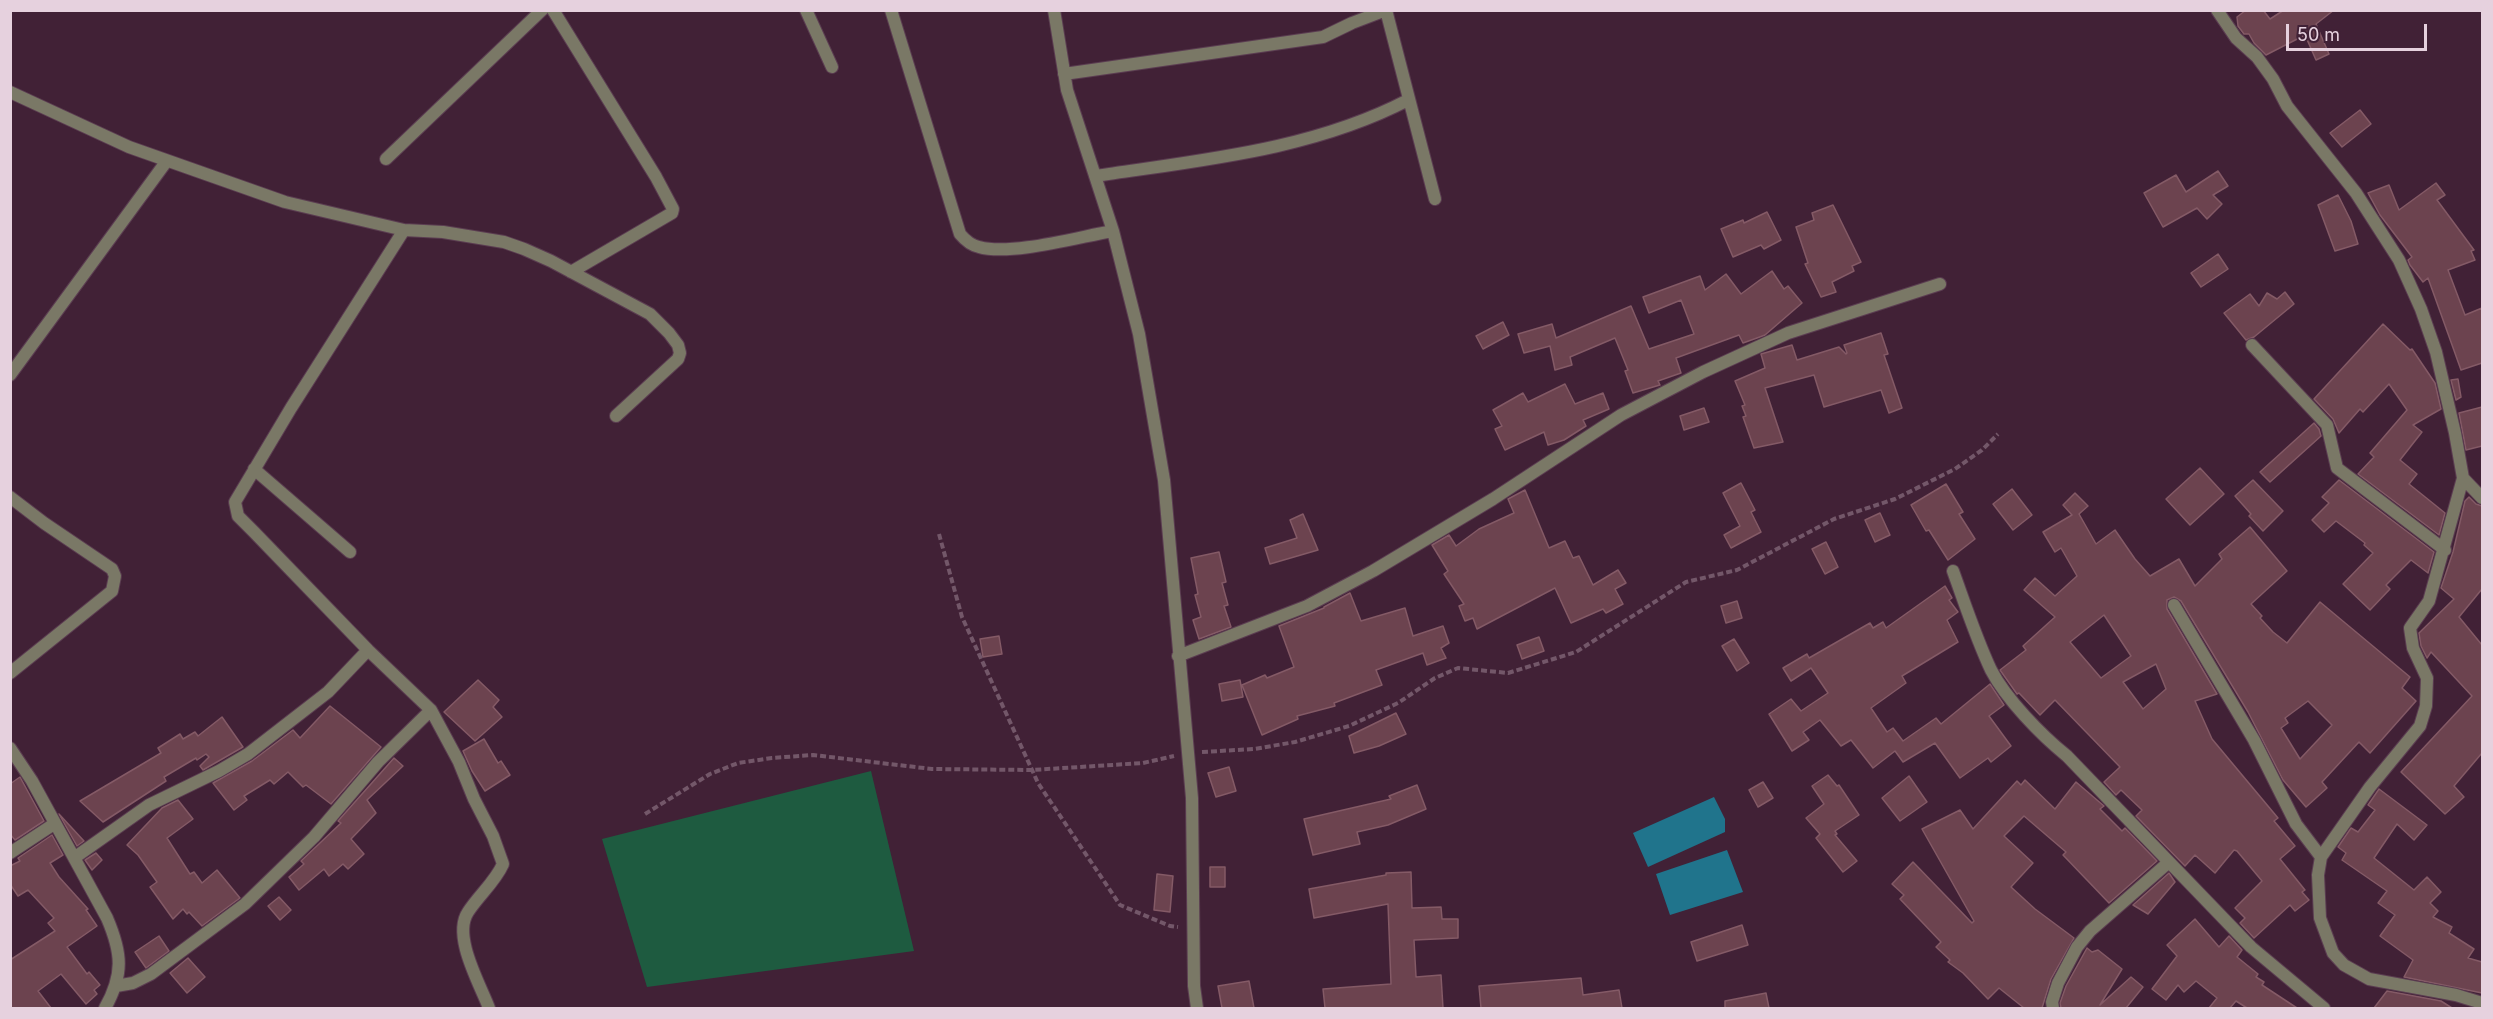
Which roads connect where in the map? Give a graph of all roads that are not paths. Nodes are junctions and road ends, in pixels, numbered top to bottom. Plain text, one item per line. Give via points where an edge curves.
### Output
1 (542, 10) edge
2 (553, 10) edge
3 (806, 10) edge
4 (891, 10) edge
5 (1054, 10) edge
6 (2217, 10) edge
7 (832, 67) dead end
8 (1064, 74) junction
9 (10, 92) edge
10 (1408, 100) junction
11 (386, 159) dead end
12 (166, 162) junction
13 (1095, 176) junction
14 (1435, 199) dead end
15 (404, 230) junction
16 (1113, 231) junction
17 (571, 272) junction
18 (1940, 284) dead end
19 (2252, 345) dead end
20 (10, 375) edge
21 (616, 416) dead end
22 (254, 469) junction
23 (2463, 478) junction
24 (10, 497) edge
25 (2482, 498) edge
26 (2445, 550) junction
27 (350, 552) dead end
28 (1953, 571) dead end
29 (2174, 605) dead end
30 (368, 650) junction
31 (1178, 656) junction
32 (10, 672) edge
33 (431, 710) junction
34 (10, 748) edge
35 (54, 824) junction
36 (10, 853) edge
37 (2321, 857) junction
38 (74, 858) junction
39 (2169, 862) junction
40 (116, 986) junction
41 (2482, 1003) edge
42 (105, 1008) edge
43 (489, 1008) edge
44 (1197, 1008) edge
45 (2052, 1008) edge
46 (2324, 1008) edge

1 - 11 street
2 - 17 street via 673,209
3 - 7 street
4 - 16 street via 960,234 969,243 999,249
5 - 8 street
6 - 23 street via 2236,38 2257,57 2287,106 2356,193 2399,260 2436,352
8 - 10 street via 1323,37 1386,10
8 - 13 street
9 - 12 street
10 - 13 street via 1378,116 1272,148
10 - 14 street
12 - 15 street via 285,202
12 - 20 street
13 - 16 street
15 - 17 street via 504,242
15 - 22 street
16 - 31 street via 1147,368 1164,480
17 - 21 street via 650,314 680,353 670,368
18 - 31 street via 1788,333 1703,372 1621,415 1493,500 1373,571 1307,606
19 - 26 street via 2327,425 2337,468
22 - 27 street
22 - 30 street via 235,502 238,516
23 - 25 street
23 - 26 street
24 - 32 street via 112,568 115,576 112,591
26 - 37 street via 2429,601 2410,628 2413,648 2427,678 2424,717
28 - 39 street via 1992,671 2004,690 2043,736
29 - 37 street via 2254,740 2296,824
30 - 33 street
30 - 38 street via 328,692 248,754 148,805
31 - 44 street via 1192,798
33 - 40 street via 378,762 314,837 245,904 151,974
33 - 43 street via 459,762 503,864 465,916 463,946
34 - 35 street
35 - 36 street
35 - 38 street
37 - 41 street via 2320,918 2333,953 2344,965 2369,979
38 - 40 street via 114,934 121,962
39 - 45 street via 2077,947 2058,983
39 - 46 street via 2251,948
40 - 42 street

